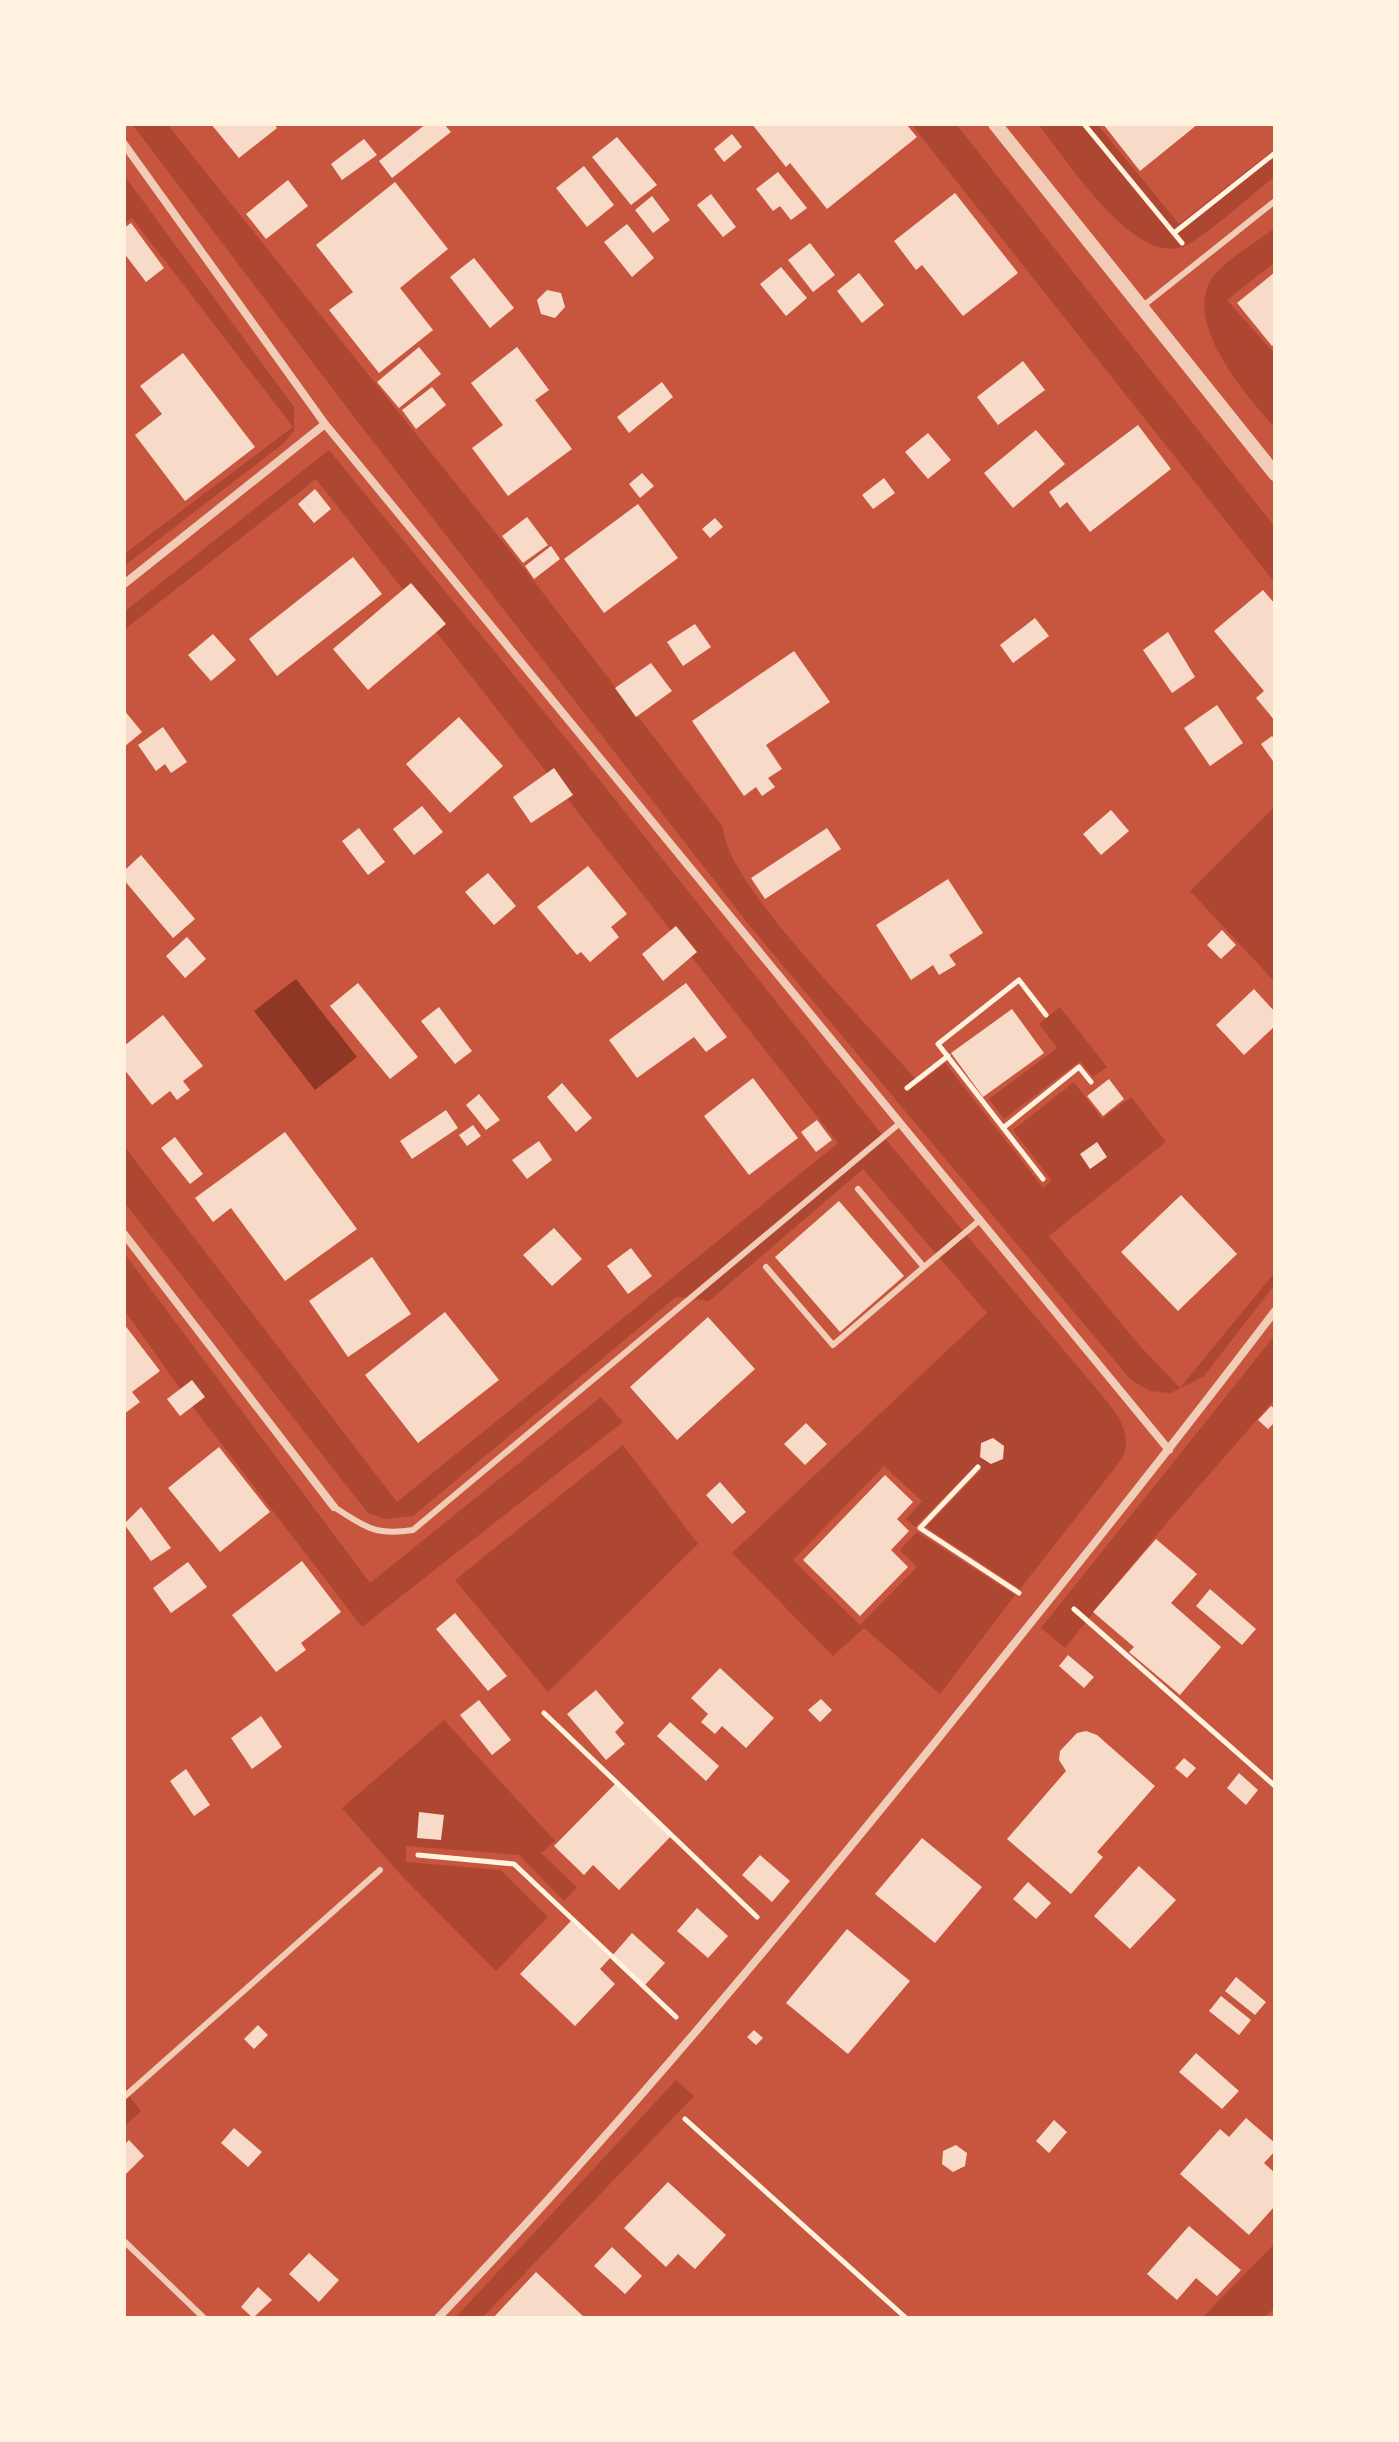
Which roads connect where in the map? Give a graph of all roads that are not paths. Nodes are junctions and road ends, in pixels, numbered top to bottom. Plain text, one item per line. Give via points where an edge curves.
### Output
1 (995, 124) edge
2 (124, 144) edge
3 (1275, 201) edge
4 (1143, 306) junction
5 (325, 424) junction
6 (1275, 474) edge
7 (124, 584) edge
8 (900, 1123) junction
9 (858, 1189) dead end
10 (980, 1220) junction
11 (124, 1234) edge
12 (766, 1267) dead end
13 (924, 1267) junction
14 (1275, 1311) edge
15 (1169, 1450) junction
16 (334, 1507) joint
17 (380, 1870) dead end
18 (124, 2097) edge
19 (124, 2241) edge
20 (204, 2318) edge
21 (438, 2318) edge

1 - 4 street
2 - 5 street
3 - 4 lane
4 - 6 street
5 - 7 street
5 - 8 street
8 - 10 street
8 - 16 lane via 413,1530 371,1531
9 - 13 lane
10 - 13 lane
10 - 15 street
11 - 16 street
12 - 13 lane via 833,1345
14 - 15 street
15 - 21 street via 777,1937
17 - 18 lane
19 - 20 lane

